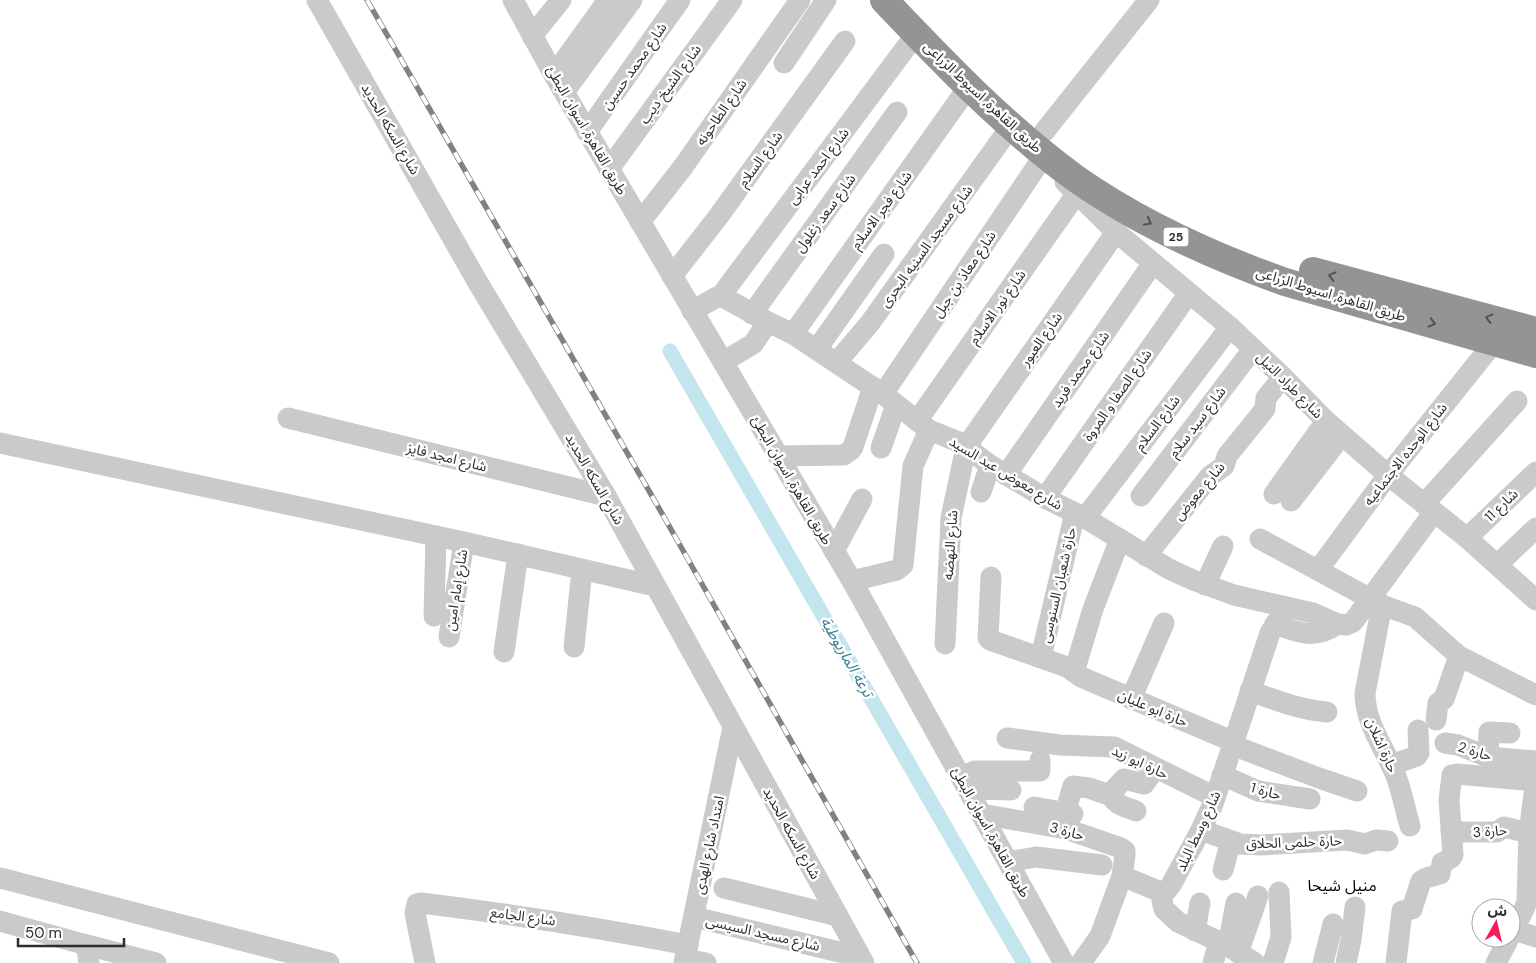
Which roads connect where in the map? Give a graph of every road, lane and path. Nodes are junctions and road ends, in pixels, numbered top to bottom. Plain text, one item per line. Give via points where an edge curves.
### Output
1 (317, 0) edge
2 (513, 0) edge
3 (561, 0) edge
4 (608, 0) edge
5 (632, 0) edge
6 (680, 0) edge
7 (732, 0) edge
8 (800, 0) edge
9 (826, 0) edge
10 (884, 0) edge
11 (909, 0) edge
12 (1149, 0) edge
13 (916, 34) junction
14 (532, 36) junction
15 (845, 41) dead end
16 (784, 63) dead end
17 (559, 84) junction
18 (969, 86) junction
19 (897, 112) dead end
20 (1010, 126) junction
21 (587, 132) junction
22 (1048, 149) junction
23 (609, 168) junction
24 (1077, 193) junction
25 (640, 222) junction
26 (1116, 232) junction
27 (884, 254) dead end
28 (1153, 263) junction
29 (672, 276) junction
30 (1189, 293) junction
31 (720, 297) junction
32 (692, 310) junction
33 (760, 318) junction
34 (1230, 327) junction
35 (1536, 331) edge
36 (792, 334) junction
37 (1495, 341) junction
38 (1253, 349) junction
39 (817, 350) junction
40 (1536, 354) edge
41 (723, 362) junction
42 (837, 362) junction
43 (1282, 377) junction
44 (884, 395) junction
45 (1517, 401) dead end
46 (288, 418) dead end
47 (1326, 421) junction
48 (923, 425) junction
49 (1342, 435) junction
50 (0, 443) edge
51 (966, 447) junction
52 (881, 448) dead end
53 (778, 456) junction
54 (998, 470) junction
55 (1536, 472) edge
56 (1388, 475) junction
57 (981, 492) dead end
58 (606, 496) junction
59 (1141, 496) dead end
60 (1046, 498) junction
61 (862, 499) dead end
62 (1429, 508) junction
63 (1080, 516) junction
64 (1536, 528) edge
65 (436, 536) junction
66 (1467, 538) junction
67 (1120, 539) junction
68 (1260, 539) dead end
69 (464, 542) junction
70 (1223, 546) dead end
71 (834, 551) junction
72 (518, 554) junction
73 (1146, 556) junction
74 (1498, 564) junction
75 (582, 570) junction
76 (1318, 570) junction
77 (991, 577) dead end
78 (852, 581) junction
79 (1205, 584) junction
80 (655, 586) junction
81 (1536, 599) edge
82 (1377, 602) junction
83 (434, 616) dead end
84 (1280, 616) junction
85 (1164, 623) dead end
86 (449, 637) dead end
87 (945, 644) dead end
88 (574, 647) dead end
89 (504, 652) dead end
90 (1459, 656) junction
91 (1041, 657) junction
92 (1074, 672) junction
93 (1250, 691) junction
94 (1536, 695) edge
95 (1131, 699) junction
96 (1327, 712) dead end
97 (733, 727) junction
98 (1510, 732) dead end
99 (1007, 738) dead end
100 (1233, 743) junction
101 (1445, 743) dead end
102 (1488, 757) junction
103 (1040, 760) dead end
104 (1536, 761) edge
105 (1391, 765) junction
106 (1155, 768) junction
107 (1222, 775) junction
108 (1536, 779) edge
109 (964, 783) junction
110 (1011, 790) dead end
111 (1357, 791) dead end
112 (1111, 794) junction
113 (1215, 797) junction
114 (1310, 800) dead end
115 (1034, 807) dead end
116 (1534, 810) edge
117 (1136, 811) dead end
118 (982, 814) junction
119 (1410, 826) dead end
120 (1202, 830) junction
121 (1450, 832) junction
122 (1529, 833) junction
123 (1231, 841) junction
124 (1388, 841) dead end
125 (1008, 862) junction
126 (1102, 866) dead end
127 (1224, 870) dead end
128 (1122, 876) junction
129 (0, 878) edge
130 (724, 888) dead end
131 (1164, 892) junction
132 (1279, 892) dead end
133 (1258, 896) dead end
134 (1200, 903) dead end
135 (1236, 903) dead end
136 (1355, 907) dead end
137 (1521, 915) edge
138 (838, 916) junction
139 (694, 917) junction
140 (0, 921) edge
141 (1333, 924) dead end
142 (1195, 931) junction
143 (1521, 935) edge
144 (1536, 937) edge
145 (1504, 948) edge
146 (1235, 951) edge
147 (86, 953) edge
148 (686, 956) edge
149 (862, 960) edge
150 (156, 963) edge
151 (329, 963) edge
152 (425, 963) edge
153 (706, 963) edge
154 (1064, 963) edge
155 (1081, 963) edge
156 (1213, 963) edge
157 (1273, 963) edge
158 (1323, 963) edge
159 (1346, 963) edge
160 (1396, 963) edge
161 (1496, 963) edge

1 - 58 street, شارع السكه الحديد via 477,281
2 - 14 street, طريق القاهرة, اسوان البطئ
3 - 14 street
4 - 17 street
5 - 17 street
6 - 21 street, شارع محمد حسين
7 - 23 street, شارع الشيخ ديب
8 - 25 street, شارع الطاحونه via 683,167
9 - 16 street
10 - 13 highway, طريق القاهرة, اسيوط الزراعى / 25
11 - 22 highway, طريق القاهرة, اسيوط الزراعى / 25
12 - 22 street, شارع معاذ بن جبل
13 - 18 highway, طريق القاهرة, اسيوط الزراعى / 25
13 - 31 street, شارع احمد عرابى
14 - 17 street, طريق القاهرة, اسوان البطئ
15 - 29 street, شارع السلام
17 - 21 street, طريق القاهرة, اسوان البطئ
18 - 20 highway, طريق القاهرة, اسيوط الزراعى / 25
18 - 36 street, شارع فجر الاسلام
19 - 33 street, شارع سعد زغلول
20 - 22 highway, طريق القاهرة, اسيوط الزراعى / 25
20 - 42 street, شارع مسجد السنيه البحرى via 870,323
21 - 23 street, طريق القاهرة, اسوان البطئ
22 - 24 street, شارع طراد النيل via 1061,178
35 -> 22 highway, طريق القاهرة, اسيوط الزراعى / 25 via 1263,256 1144,200 1080,160
22 -> 37 highway, طريق القاهرة, اسيوط الزراعى / 25 via 1109,200 1252,271
22 - 44 street, شارع معاذ بن جبل
23 - 25 street, طريق القاهرة, اسوان البطئ
24 - 26 street, شارع طراد النيل
24 - 48 street, شارع نور الاسلام
25 - 29 street, طريق القاهرة, اسوان البطئ
26 - 28 street, شارع طراد النيل
26 - 51 street, شارع العبور
27 - 39 street
28 - 30 street, شارع طراد النيل
28 - 54 street, شارع محمد فريد
29 - 32 street, طريق القاهرة, اسوان البطئ
30 - 34 street, شارع طراد النيل
30 - 60 street, شارع الصفا و المروة
31 - 32 street
31 - 33 street, شارع معوض عبد السيد
32 - 41 street, طريق القاهرة, اسوان البطئ
33 - 36 street, شارع معوض عبد السيد
33 - 41 street, شارع سعد زغلول via 753,344
34 - 38 street, شارع طراد النيل
34 - 63 street, شارع السلام
36 - 39 street, شارع معوض عبد السيد
37 - 40 highway, طريق القاهرة, اسيوط الزراعى / 25
37 - 56 street, شارع الوحده الاجتماعيه
38 - 43 street, شارع طراد النيل
38 - 59 street, شارع سيد سلام
39 - 42 street, شارع معوض عبد السيد
41 - 53 street, طريق القاهرة, اسوان البطئ
42 - 44 street, شارع معوض عبد السيد
43 - 47 street, شارع طراد النيل
43 - 73 street, شارع معوض via 1266,398 1265,409 1227,456 1224,466 1210,476
44 - 48 street, شارع معوض عبد السيد
44 - 52 street
44 - 53 street via 848,453
45 - 62 street
46 - 58 street, شارع امجد فايز
47 - 49 street, شارع طراد النيل
47 - 49 street via 1282,498
48 - 51 street, شارع معوض عبد السيد
48 - 78 street, شارع نور الاسلام via 913,466 903,565 897,570
49 - 56 street, شارع طراد النيل
50 - 65 street
51 - 54 street, شارع معوض عبد السيد
51 - 87 street, شارع النهضه via 951,518
53 - 71 street, طريق القاهرة, اسوان البطئ
54 - 57 street, شارع محمد فريد
54 - 60 street, شارع معوض عبد السيد
55 - 66 street, شارع 11
56 - 62 street, شارع طراد النيل
56 - 76 street, شارع الوحده الاجتماعيه
58 - 80 street, شارع السكه الحديد
60 - 63 street, شارع معوض عبد السيد
61 - 71 street
62 - 66 street, شارع طراد النيل
62 - 82 street
63 - 67 street, شارع معوض عبد السيد
63 - 91 street, حارة شعبان السنوسى
64 - 74 street
65 - 69 street
65 - 83 street
66 - 74 street, شارع طراد النيل
67 - 73 street, شارع معوض عبد السيد
67 - 92 street via 1093,609
68 - 76 street
69 - 72 street
69 - 86 street, شارع إمام امين
70 - 79 street
71 - 78 street, طريق القاهرة, اسوان البطئ
72 - 75 street
72 - 89 street
73 - 79 street, شارع معوض عبد السيد
74 - 81 street, شارع طراد النيل
75 - 80 street
75 - 88 street
76 - 82 street
77 - 91 street, حارة ابو عليان via 989,639
78 - 109 street, طريق القاهرة, اسوان البطئ
79 - 84 street, شارع معوض عبد السيد
80 - 97 street, شارع السكه الحديد
82 - 84 street, شارع معوض عبد السيد via 1346,625 1313,613
82 - 90 street via 1415,617
82 - 105 street, حارة اشلان via 1365,704
84 - 93 street, شارع وسط البلد
85 - 95 street
90 - 94 street
90 - 105 street via 1444,699 1438,703 1427,725 1419,753
91 - 92 street, حارة ابو عليان
92 - 95 street, حارة ابو عليان
93 - 96 street via 1299,708
93 - 100 street, شارع وسط البلد
95 - 100 street, حارة ابو عليان
97 - 138 street, شارع السكه الحديد
97 - 139 street, امتداد شارع الهدى
98 - 102 street via 1489,732
99 - 106 street, حارة ابو زيد via 1058,736 1114,747
100 - 107 street, شارع وسط البلد
100 - 111 street, حارة ابو عليان
101 - 102 street, حارة 2
102 - 104 street, حارة 2
103 - 109 street via 1041,771 975,771
105 - 119 street, حارة اشلان
106 - 112 street via 1143,784 1124,779
106 - 113 street, حارة ابو زيد
107 - 113 street, شارع وسط البلد
107 - 114 street, حارة 1 via 1258,791
108 - 116 street
108 - 121 street via 1453,774 1449,800
109 - 110 street
109 - 118 street, طريق القاهرة, اسوان البطئ
112 - 115 street via 1073,786 1069,814
112 - 117 street via 1116,803
113 - 120 street, شارع وسط البلد
116 - 122 street
118 - 125 street, طريق القاهرة, اسوان البطئ
118 - 128 street, حارة 3 via 1066,829 1121,848 1125,851
120 - 123 street, حارة حلمى الحلاق
120 - 131 street, شارع وسط البلد via 1172,885
121 - 122 street, حارة 3 via 1497,832 1504,827
121 - 160 street via 1452,858 1442,863 1440,874 1421,881 1412,909 1402,911
122 - 137 street via 1527,901
123 - 124 street, حارة حلمى الحلاق via 1261,845
123 - 127 street
125 - 126 street via 1036,857
125 - 154 street, طريق القاهرة, اسوان البطئ
128 - 131 street
128 - 155 street via 1100,936
129 - 151 street
130 - 138 street
131 - 142 street via 1164,909
132 - 157 street via 1281,937
133 - 146 street
134 - 142 street
135 - 146 street
136 - 159 street
138 - 149 street, شارع السكه الحديد
139 - 148 street, امتداد شارع الهدى
139 - 149 street, شارع مسجد السيسى
140 - 147 street
141 - 158 street
142 - 146 street
143 - 144 street
145 - 161 street
146 - 156 street
147 - 150 street
148 - 152 street, شارع الجامع via 571,923 421,903 417,904 415,913
148 - 153 street

